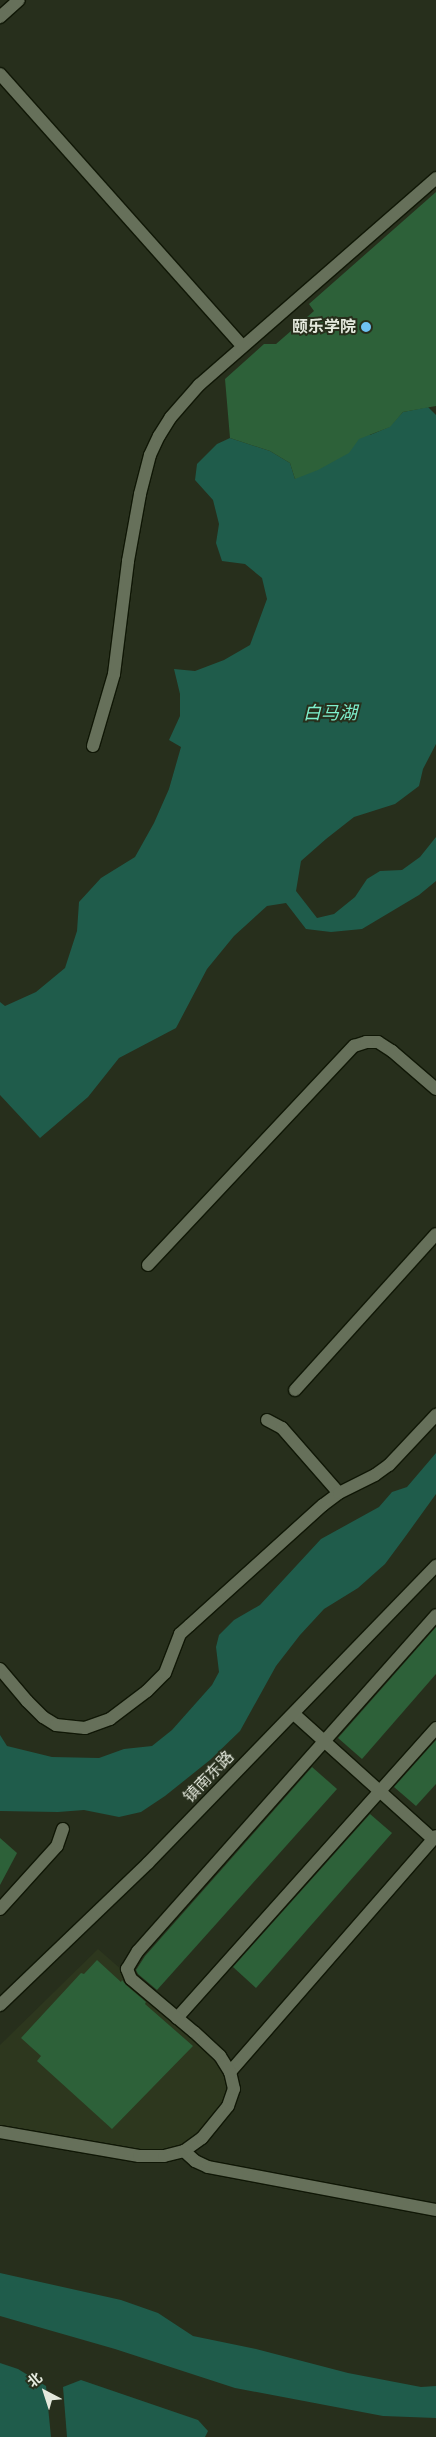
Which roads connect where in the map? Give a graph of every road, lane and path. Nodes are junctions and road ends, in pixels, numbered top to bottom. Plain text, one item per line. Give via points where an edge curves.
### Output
1 (19, 0) edge
2 (0, 17) edge
3 (0, 74) edge
4 (436, 178) edge
5 (242, 346) junction
6 (93, 746) dead end
7 (436, 1089) edge
8 (436, 1234) edge
9 (148, 1265) dead end
10 (295, 1390) dead end
11 (436, 1415) edge
12 (267, 1420) dead end
13 (339, 1493) junction
14 (436, 1566) edge
15 (436, 1615) edge
16 (0, 1669) edge
17 (294, 1714) junction
18 (436, 1728) edge
19 (324, 1741) junction
20 (379, 1791) junction
21 (63, 1829) dead end
22 (434, 1837) edge
23 (0, 1909) edge
24 (0, 2005) edge
25 (177, 2018) junction
26 (230, 2072) junction
27 (0, 2132) edge
28 (184, 2150) junction
29 (436, 2210) edge

1 - 2 street
3 - 5 street
4 - 5 street
5 - 6 street via 199,385 171,417 150,455 133,528 114,674
7 - 9 street via 378,1042 354,1046
8 - 10 street
11 - 13 street via 389,1465
12 - 13 street via 282,1428
13 - 16 street via 185,1629 165,1672 147,1691 110,1719 85,1728 56,1725 27,1701
14 - 17 street, 镇南东路
15 - 19 street
17 - 19 street
17 - 24 street, 镇南东路 via 148,1863
18 - 20 street
19 - 20 street
19 - 25 street via 138,1951 128,1969 131,1979
20 - 22 street
20 - 25 street
21 - 23 street via 57,1846
22 - 26 street
25 - 26 street via 220,2056
26 - 28 street via 234,2088 228,2106 202,2138
27 - 28 street via 139,2156 164,2156
28 - 29 street via 195,2161 208,2167

